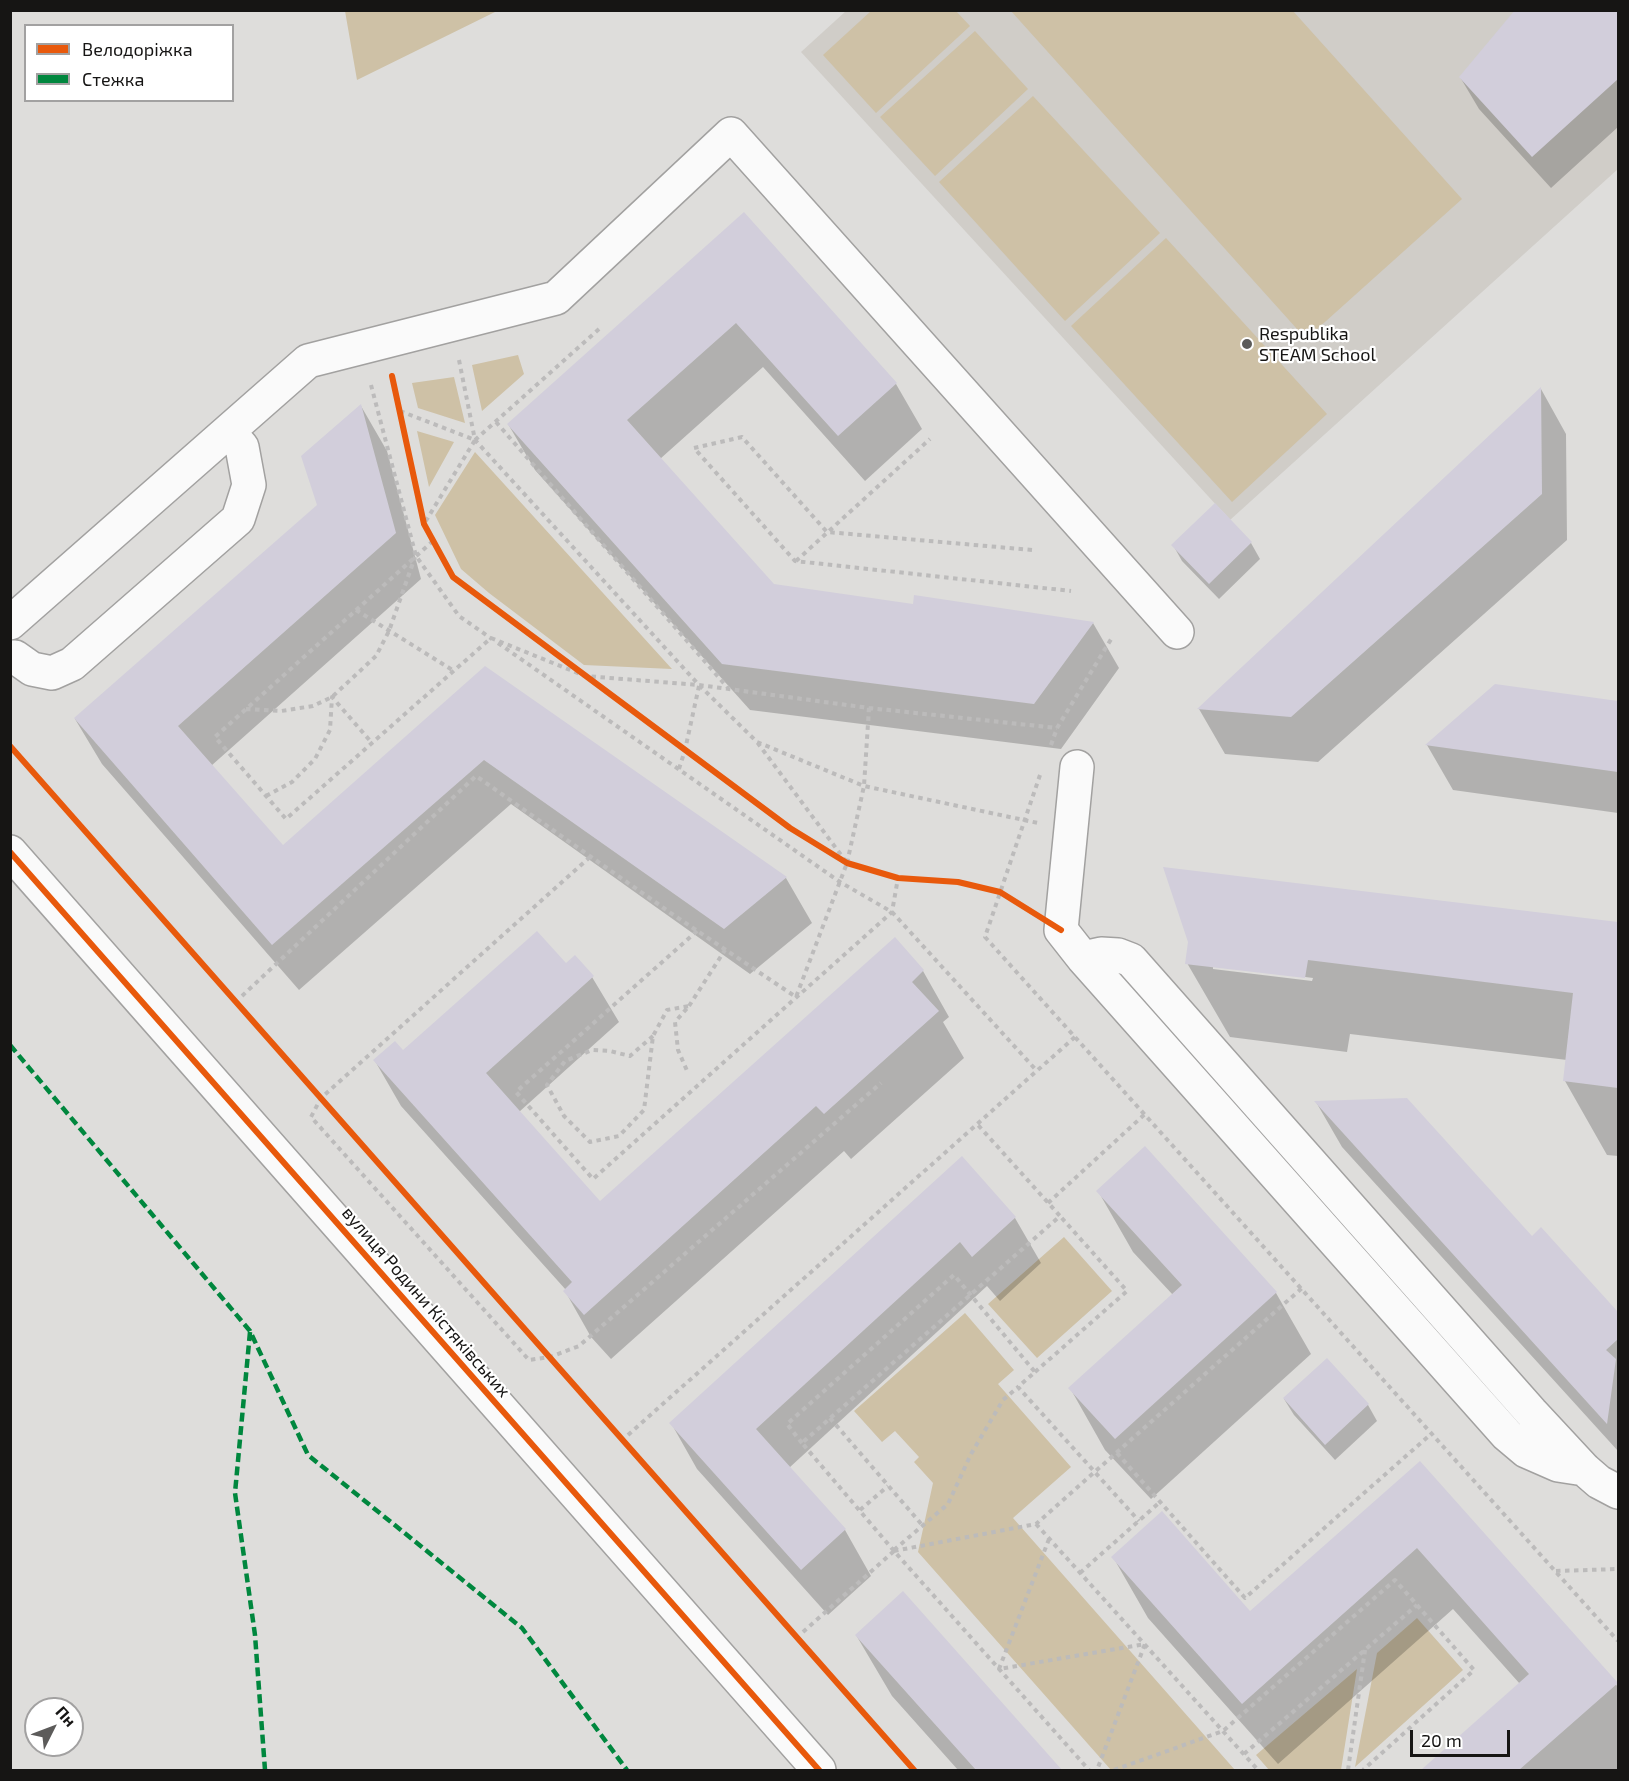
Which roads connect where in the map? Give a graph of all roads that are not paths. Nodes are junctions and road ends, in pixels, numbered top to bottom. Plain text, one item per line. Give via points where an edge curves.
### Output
1 (229, 432) junction
2 (10, 623) edge
3 (1177, 632) dead end
4 (10, 657) edge
5 (1077, 766) dead end
6 (10, 852) edge
7 (1618, 1492) edge
8 (819, 1770) edge

1 - 2 street
1 - 3 street via 308,361 556,297 731,134
1 - 4 street via 242,447 249,484 238,519 72,664 52,673 32,669
5 - 7 street via 1061,930 1083,958 1101,954 1131,960 1531,1412 1584,1469
6 - 8 street, вулиця Родини Кістяківських

